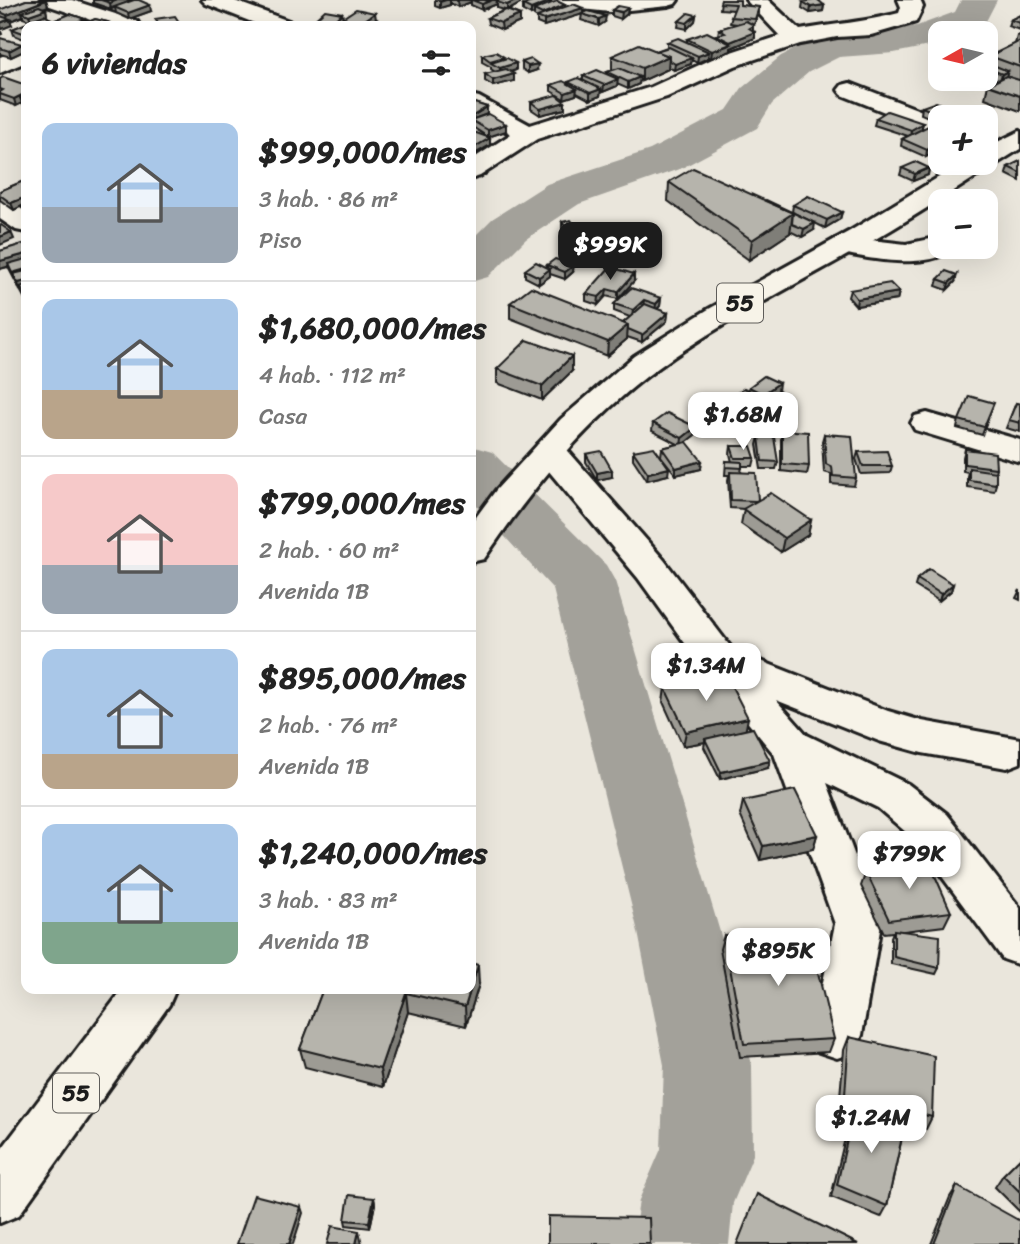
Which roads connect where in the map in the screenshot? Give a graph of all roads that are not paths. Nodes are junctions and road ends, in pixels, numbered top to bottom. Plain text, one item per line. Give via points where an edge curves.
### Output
1 (51, 0) edge
2 (213, 0) edge
3 (553, 0) edge
4 (668, 0) edge
5 (756, 0) edge
6 (909, 0) edge
7 (108, 17) junction
8 (99, 21) edge
9 (118, 21) edge
10 (268, 21) edge
11 (795, 38) junction
12 (21, 56) edge
13 (0, 66) edge
14 (0, 72) edge
15 (21, 79) edge
16 (849, 90) dead end
17 (476, 105) edge
18 (928, 122) edge
19 (528, 134) junction
20 (1020, 138) edge
21 (998, 149) edge
22 (476, 168) edge
23 (955, 175) edge
24 (0, 207) edge
25 (21, 221) edge
26 (845, 245) junction
27 (928, 250) edge
28 (927, 423) dead end
29 (550, 451) junction
30 (1020, 451) edge
31 (479, 537) edge
32 (719, 661) junction
33 (792, 747) junction
34 (1007, 751) dead end
35 (1020, 944) edge
36 (148, 994) edge
37 (837, 1035) dead end
38 (0, 1196) edge

1 - 7 main road
2 - 10 main road
3 - 4 main road via 610,6
5 - 11 main road
6 - 11 main road via 908,17 900,20
7 - 8 main road
7 - 9 main road
11 - 19 main road via 727,61 659,92
12 - 13 main road
14 - 15 main road
16 - 18 main road
17 - 19 main road
19 - 22 main road
20 - 21 main road, 55
23 - 26 main road, 55
24 - 25 main road
26 - 27 main road via 897,252
26 - 29 main road, 55 via 763,289 645,364
28 - 30 main road
29 - 31 main road, 55
29 - 32 main road via 651,569
32 - 33 main road
32 - 34 main road via 879,725
33 - 35 main road via 893,796 931,827
33 - 37 main road via 858,924
36 - 38 main road, 55

